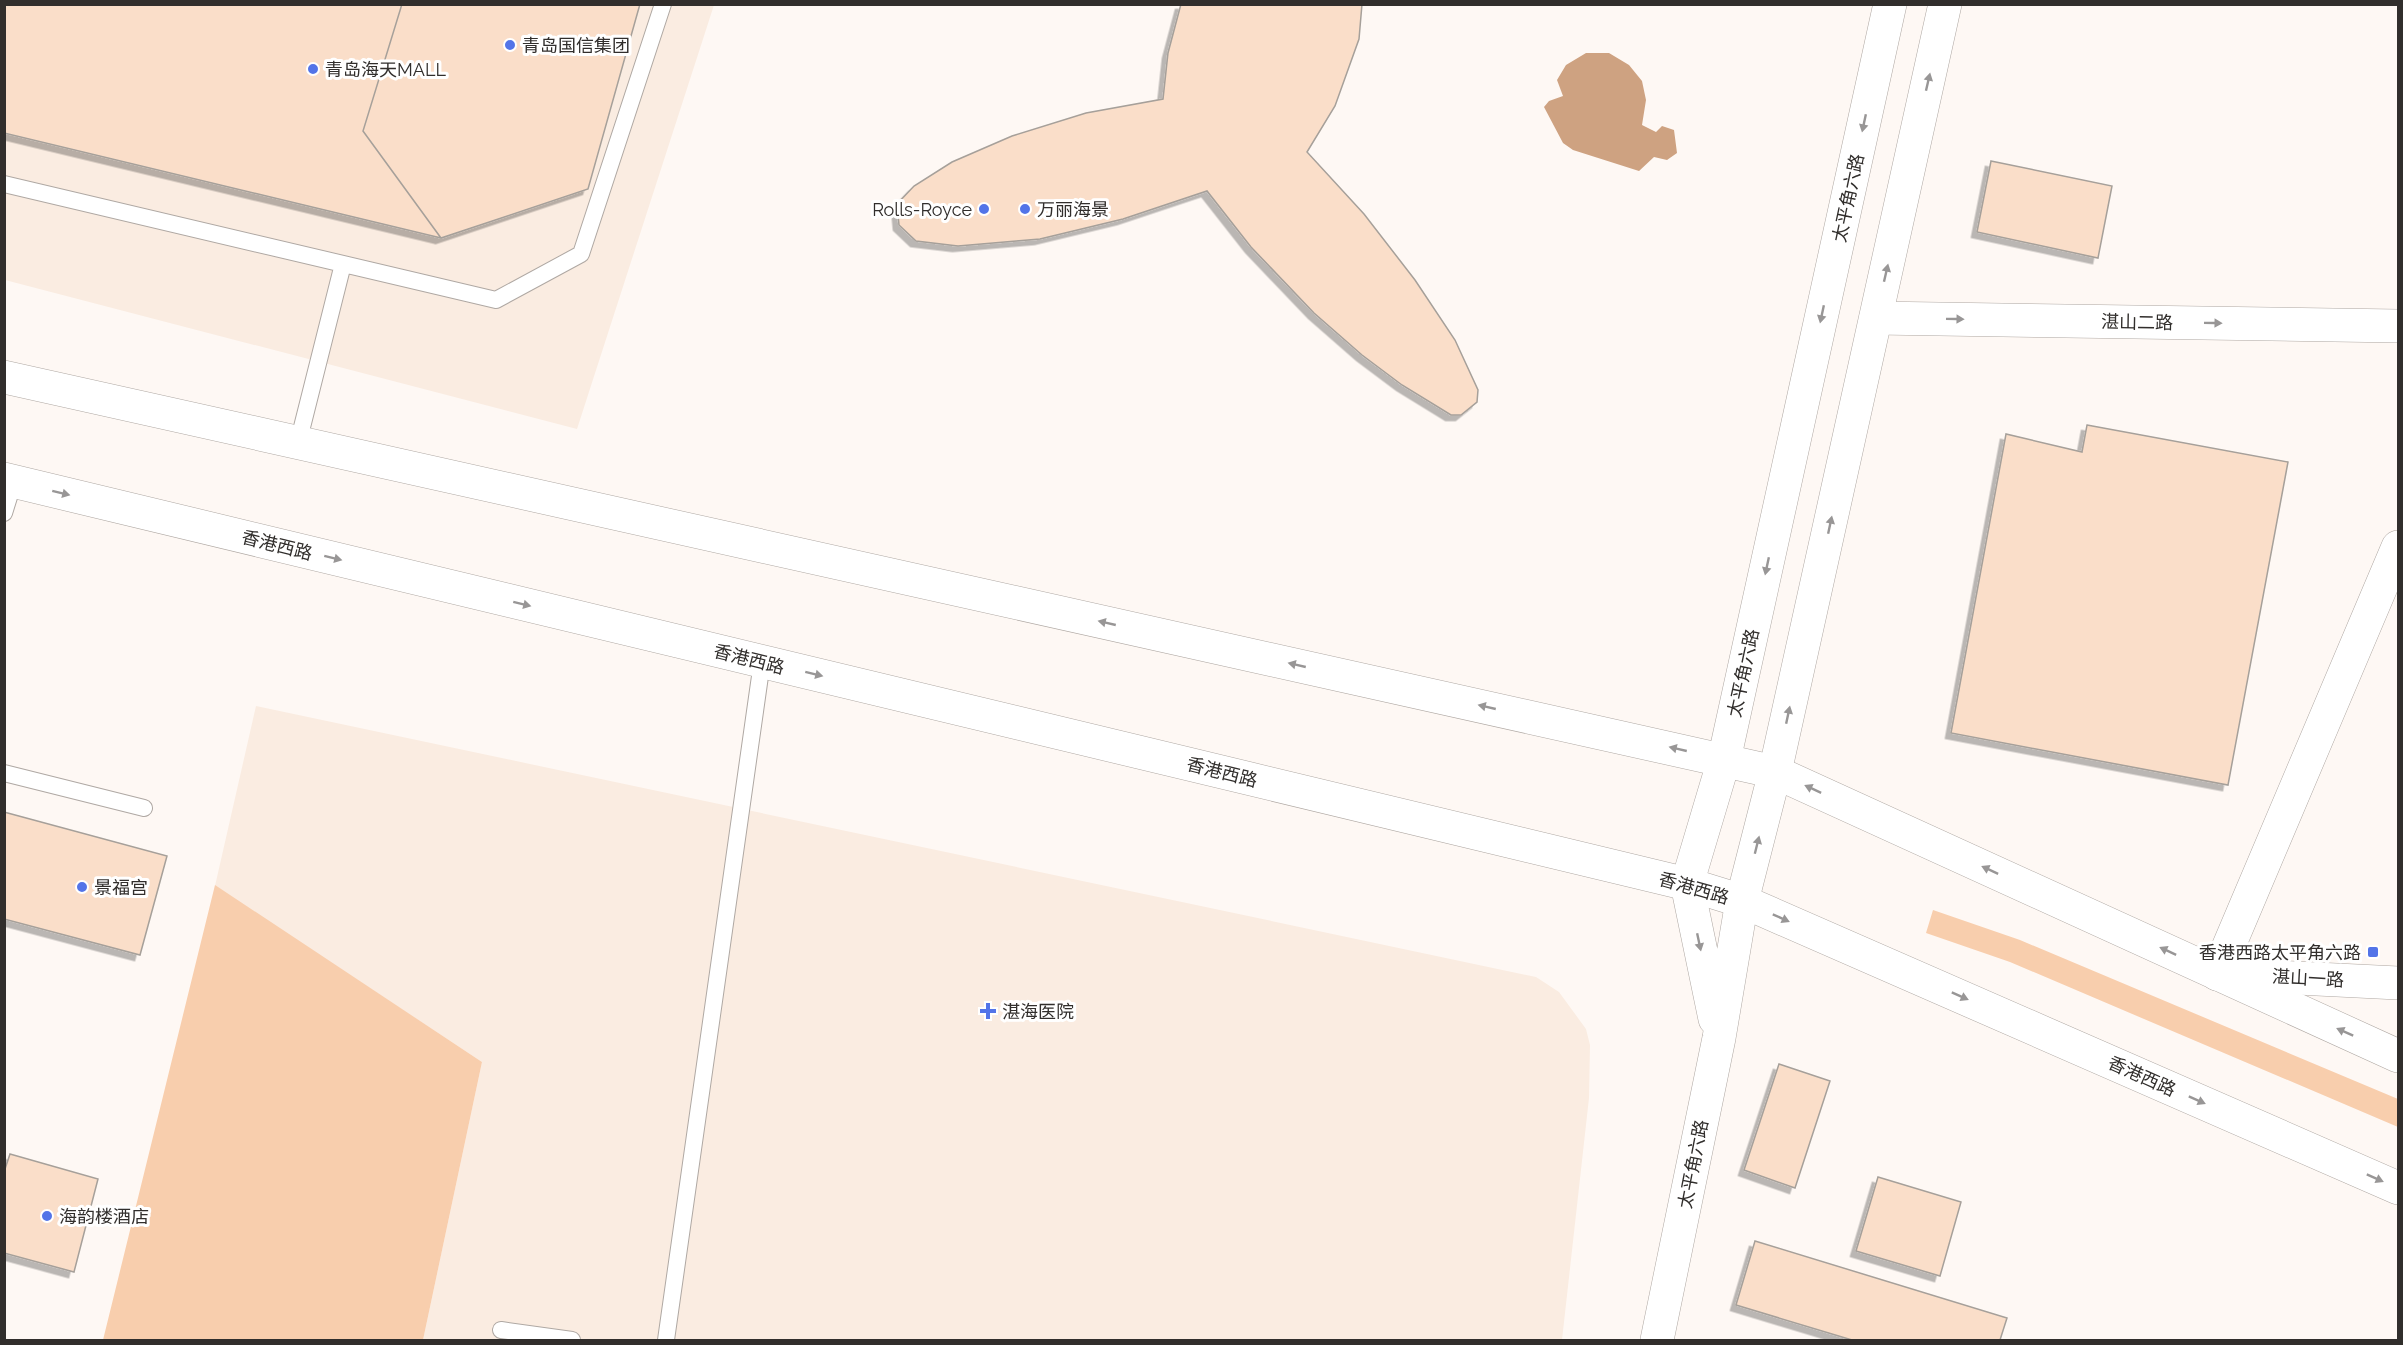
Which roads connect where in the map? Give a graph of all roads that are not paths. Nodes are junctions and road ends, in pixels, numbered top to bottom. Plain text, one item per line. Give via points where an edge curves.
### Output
1 (663, 4) edge
2 (1890, 4) edge
3 (1945, 4) edge
4 (4, 184) edge
5 (343, 264) junction
6 (1876, 318) junction
7 (2398, 326) edge
8 (4, 377) edge
9 (298, 443) junction
10 (9, 480) edge
11 (4, 513) edge
12 (2398, 547) edge
13 (762, 662) junction
14 (1724, 760) junction
15 (1776, 772) junction
16 (4, 773) edge
17 (144, 807) dead end
18 (1687, 884) junction
19 (1742, 901) junction
20 (2217, 974) junction
21 (2398, 983) edge
22 (1719, 1038) junction
23 (2398, 1056) edge
24 (2398, 1188) edge
25 (501, 1330) dead end
26 (572, 1341) edge
27 (666, 1341) edge
28 (1657, 1341) edge

1 - 5 lane via 581,254 496,300
2 -> 14 main road, 太平角六路
6 -> 3 main road
4 - 5 lane
5 - 9 lane
6 -> 7 main road, 湛山二路
15 -> 6 main road
8 - 9 main road
14 -> 9 main road
10 - 11 lane
10 -> 13 main road, 香港西路
12 - 20 main road
13 -> 18 main road, 香港西路
13 - 27 lane
14 - 15 main road
14 - 18 main road, 太平角六路
19 -> 15 main road
20 -> 15 main road
16 - 17 lane
18 - 19 main road, 香港西路
18 -> 22 main road, 太平角六路
19 - 22 main road
19 -> 24 main road, 香港西路
20 - 21 main road, 湛山一路
23 -> 20 main road
22 - 28 main road, 太平角六路
25 - 26 lane

